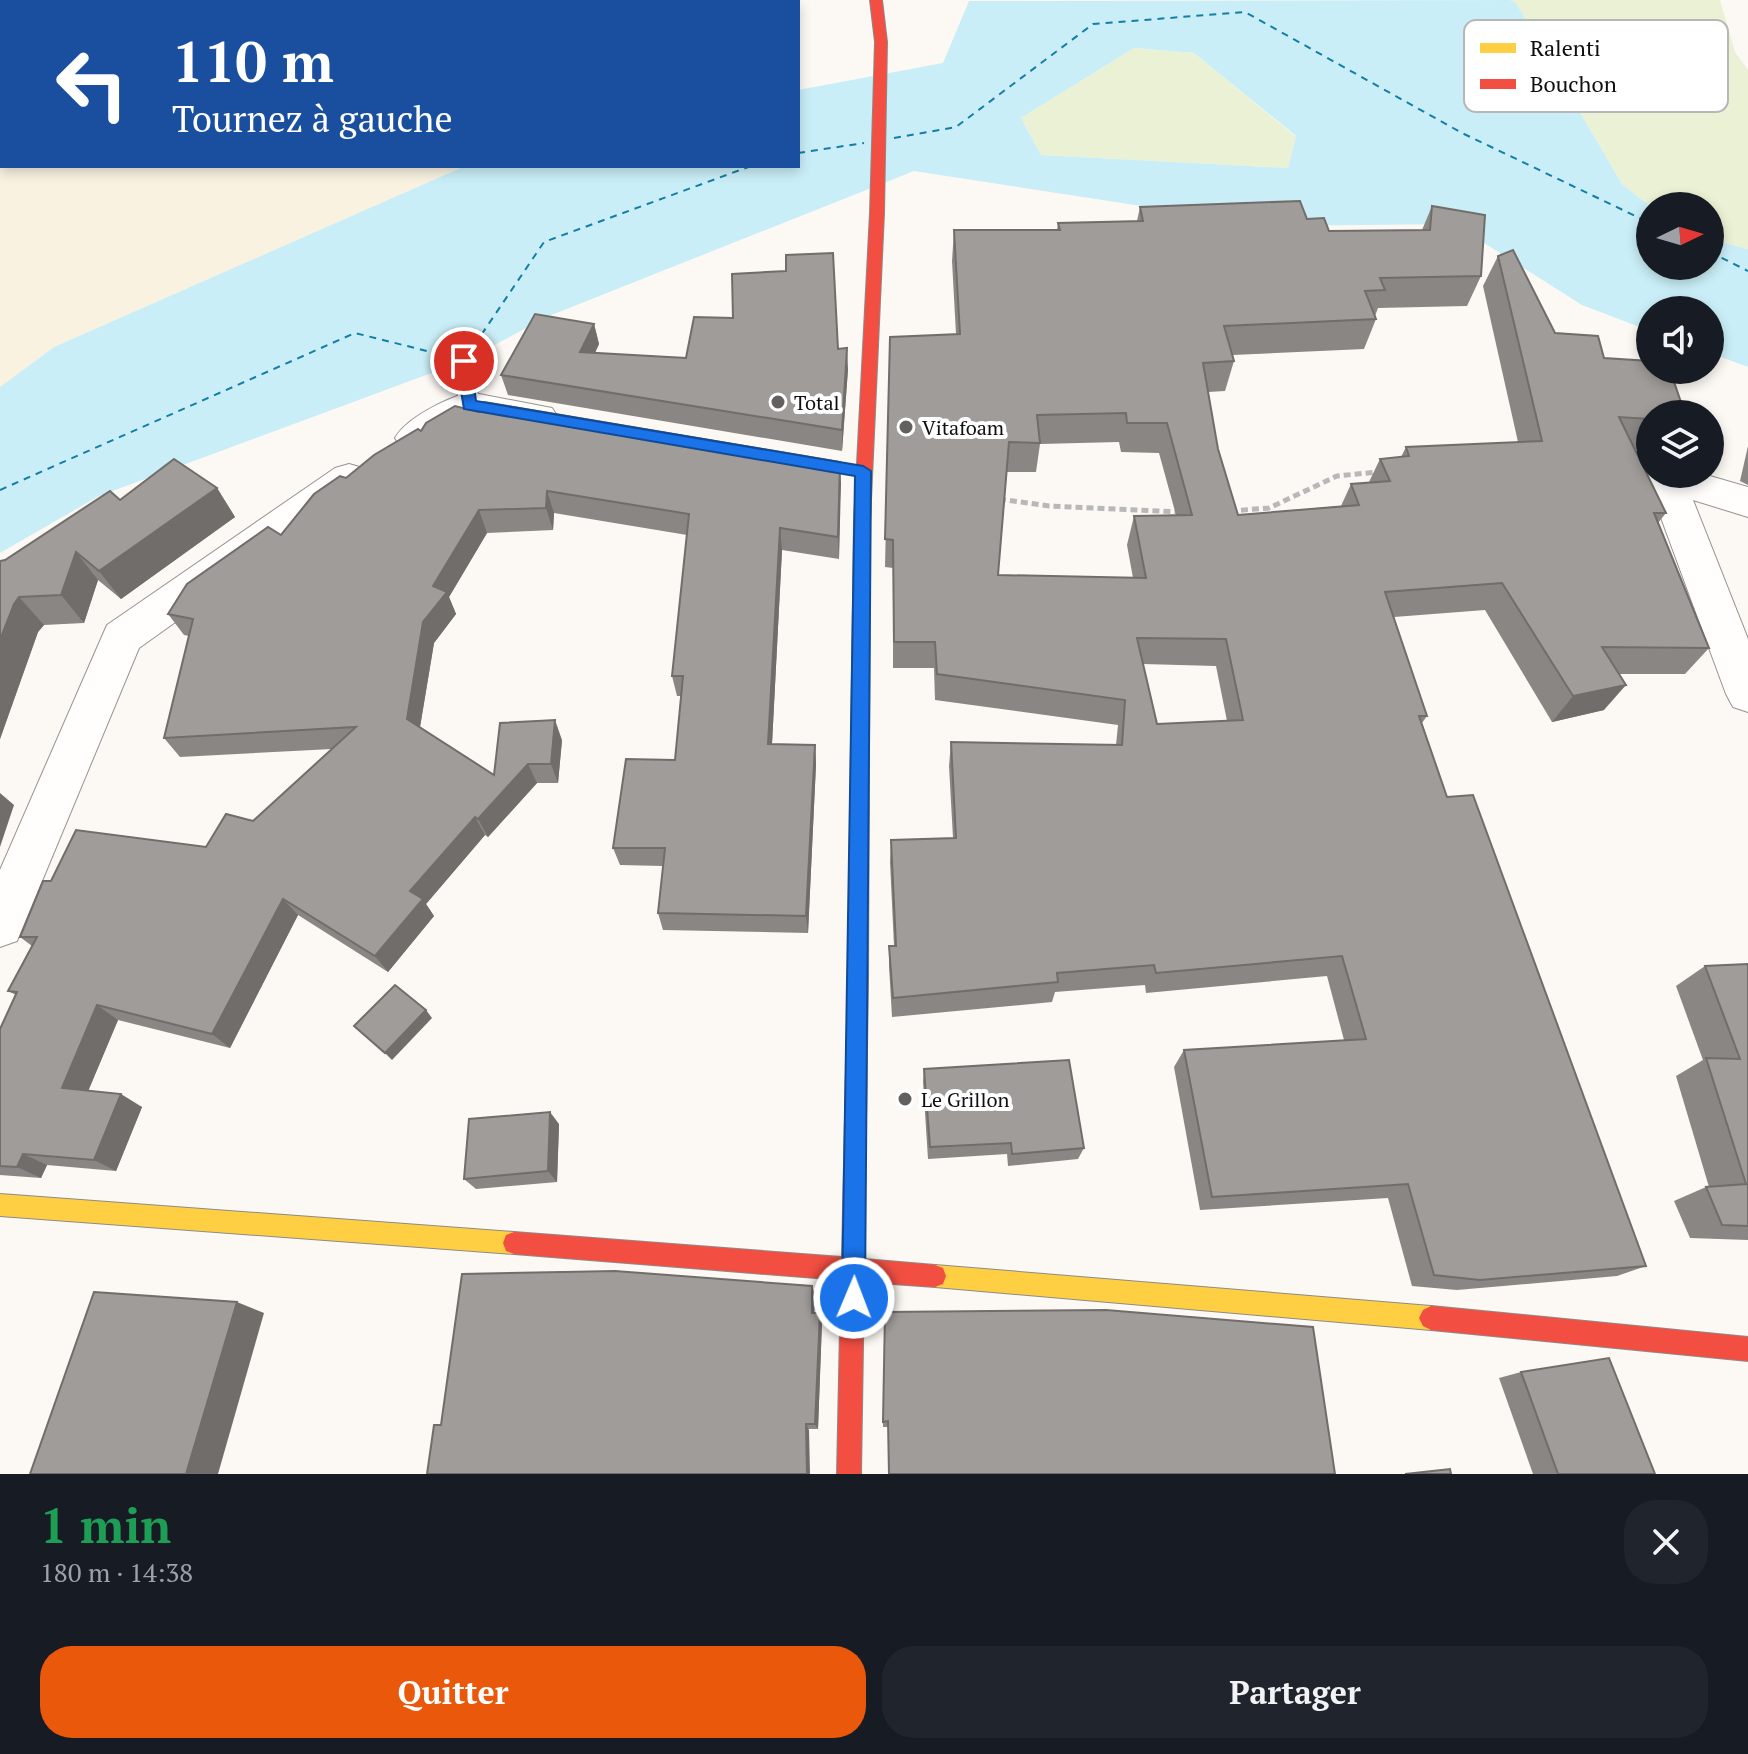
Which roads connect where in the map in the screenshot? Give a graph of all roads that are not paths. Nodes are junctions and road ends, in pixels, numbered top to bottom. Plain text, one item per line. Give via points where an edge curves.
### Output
1 (876, 0) edge
2 (464, 361) dead end
3 (469, 405) junction
4 (580, 424) edge
5 (1748, 502) edge
6 (1748, 694) edge
7 (0, 925) edge
8 (0, 1205) edge
9 (855, 1268) junction
10 (1748, 1349) edge
11 (849, 1474) edge

1 - 9 main road via 881,42 877,213 848,469
2 - 3 lane
3 - 4 street
3 - 7 street via 329,490 122,637
5 - 6 street via 1665,477
8 - 9 main road
9 - 10 main road via 1381,1311
9 - 11 main road

